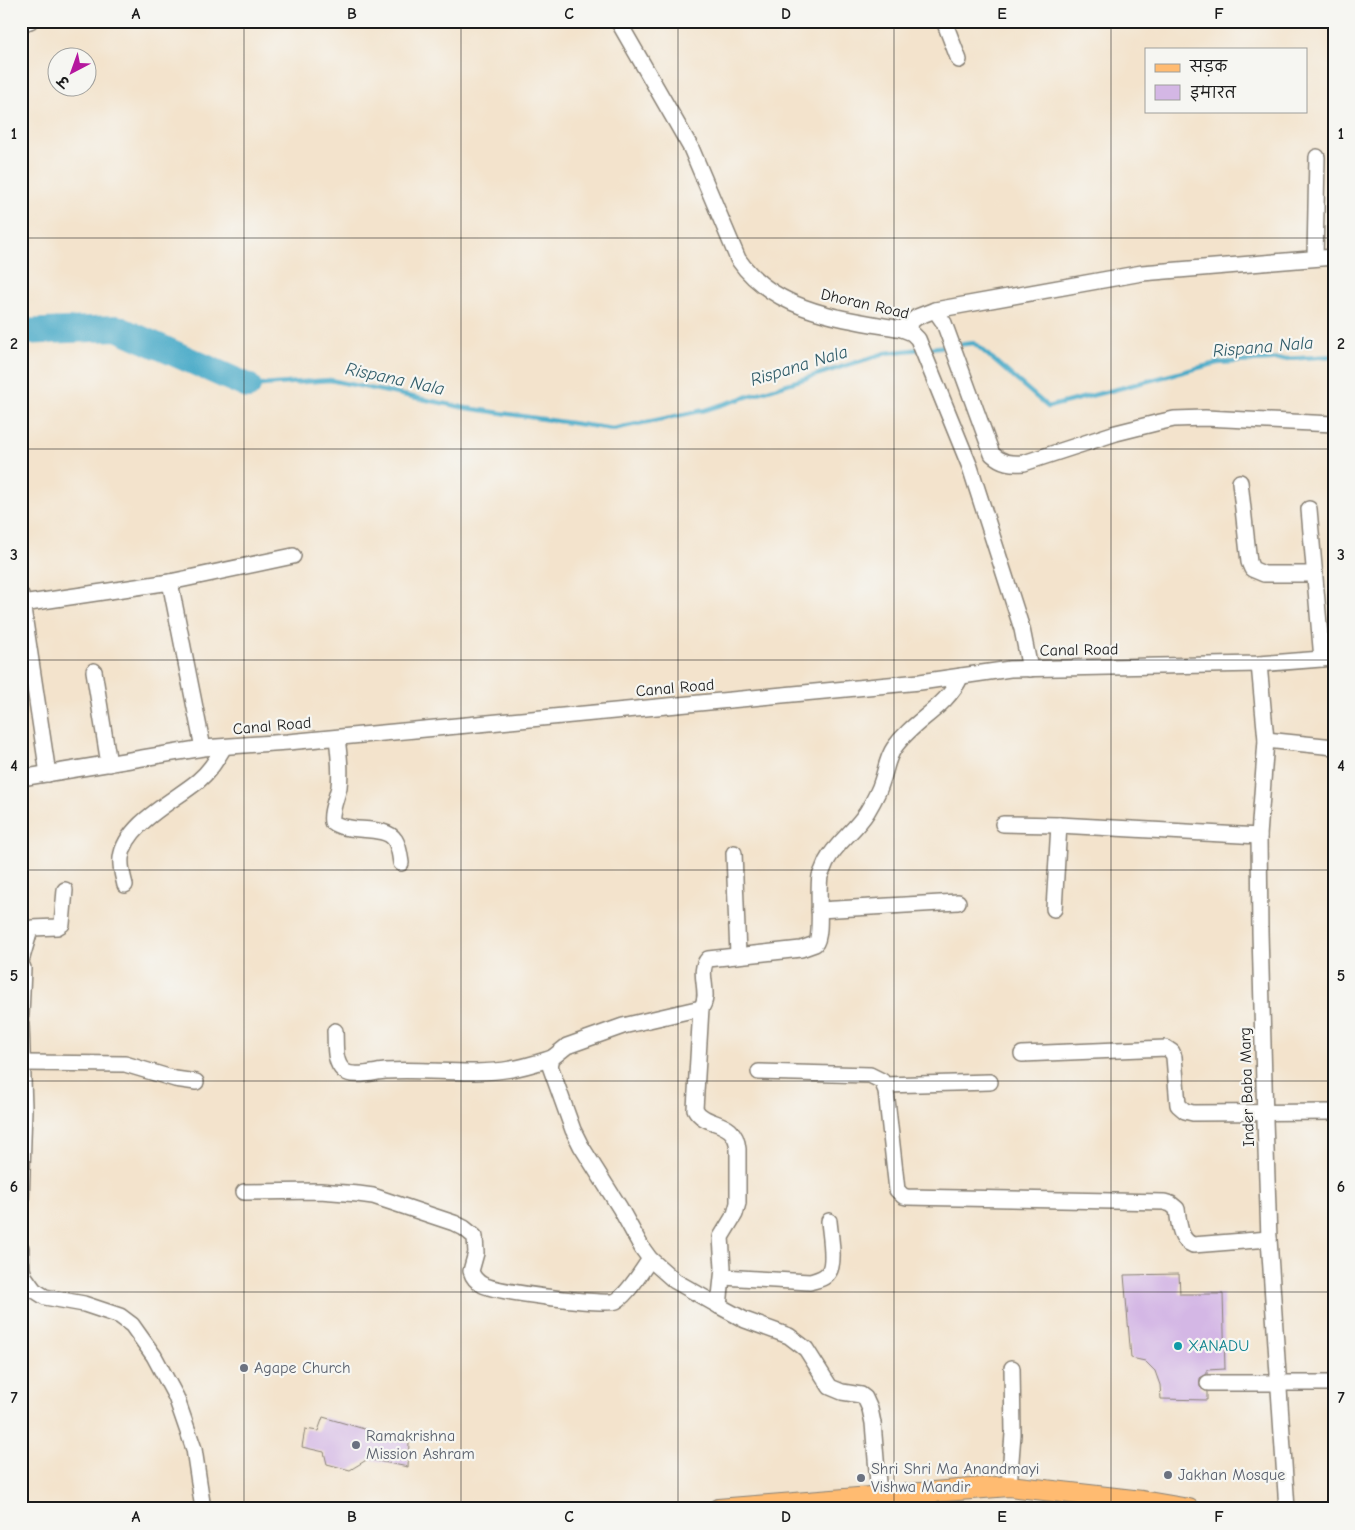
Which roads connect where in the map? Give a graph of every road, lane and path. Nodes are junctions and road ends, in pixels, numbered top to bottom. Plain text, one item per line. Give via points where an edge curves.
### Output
1 (30, 21) edge
2 (618, 21) edge
3 (944, 21) edge
4 (21, 24) edge
5 (959, 60) dead end
6 (1317, 157) dead end
7 (1334, 257) edge
8 (1316, 258) junction
9 (935, 310) junction
10 (902, 329) junction
11 (1334, 424) edge
12 (1240, 482) dead end
13 (1309, 509) dead end
14 (293, 556) dead end
15 (1315, 574) junction
16 (170, 582) junction
17 (22, 600) edge
18 (1328, 659) edge
19 (1259, 664) junction
20 (1030, 669) junction
21 (94, 671) dead end
22 (961, 676) junction
23 (337, 738) junction
24 (1266, 740) junction
25 (224, 747) junction
26 (1334, 747) edge
27 (203, 748) junction
28 (109, 764) junction
29 (48, 774) junction
30 (21, 778) edge
31 (1003, 824) dead end
32 (1059, 825) junction
33 (1259, 836) junction
34 (734, 853) dead end
35 (401, 863) dead end
36 (125, 885) dead end
37 (65, 890) dead end
38 (958, 902) dead end
39 (1054, 909) dead end
40 (819, 910) junction
41 (738, 955) junction
42 (21, 962) edge
43 (701, 1008) junction
44 (21, 1016) edge
45 (21, 1023) edge
46 (335, 1031) dead end
47 (1022, 1054) dead end
48 (552, 1058) junction
49 (23, 1063) junction
50 (759, 1072) dead end
51 (196, 1082) dead end
52 (990, 1082) dead end
53 (884, 1085) junction
54 (1334, 1112) edge
55 (1265, 1113) junction
56 (22, 1140) edge
57 (244, 1192) dead end
58 (21, 1202) edge
59 (829, 1221) dead end
60 (1269, 1239) junction
61 (21, 1248) edge
62 (650, 1259) junction
63 (722, 1277) junction
64 (719, 1306) junction
65 (1012, 1368) dead end
66 (1208, 1383) dead end
67 (1279, 1383) junction
68 (1334, 1383) edge
69 (1009, 1486) junction
70 (879, 1495) junction
71 (203, 1509) edge
72 (718, 1509) edge
73 (1189, 1509) edge
74 (1287, 1509) edge

1 - 4 street
2 - 10 street, Dhoran Road via 691,148 738,259 747,272 779,296 804,308 836,318
3 - 5 street
6 - 8 street
7 - 8 street
8 - 9 street via 1142,273
9 - 10 street via 917,317
9 - 11 street via 944,323 992,454 1001,461 1024,463 1156,422 1205,418
10 - 20 street, Dhoran Road via 918,339 970,467 1022,629
12 - 15 street via 1252,569 1264,574
13 - 15 street
14 - 16 street
15 - 18 street
16 - 17 street
16 - 27 street
17 - 29 street
18 - 19 street, Canal Road
19 - 20 street, Canal Road
19 - 24 street, Inder Baba Marg
20 - 22 street, Canal Road
21 - 28 street
22 - 23 street, Canal Road
22 - 40 street via 949,696 893,749 877,795 866,814 827,861 821,876
23 - 25 street, Canal Road
23 - 35 street via 340,775 332,822 342,827 389,834 397,843
24 - 26 street
24 - 33 street, Inder Baba Marg
25 - 27 street, Canal Road
25 - 36 street via 206,774 139,826 128,840 121,859
27 - 28 street, Canal Road
28 - 29 street, Canal Road
29 - 30 street, Canal Road
31 - 32 street
32 - 33 street
32 - 39 street
33 - 55 street, Inder Baba Marg
34 - 41 street
37 - 42 street via 62,924 57,928 32,928
38 - 40 street
40 - 41 street via 819,937 815,944 801,949
41 - 43 street via 706,961
42 - 44 street
43 - 48 street via 623,1026 568,1046
43 - 63 street via 695,1109 703,1117 732,1132 738,1149 738,1203 722,1237
45 - 49 street
46 - 48 street via 337,1061 342,1070 354,1074 484,1072 512,1069
47 - 55 street via 1166,1048 1174,1057 1178,1105 1185,1111
48 - 62 street via 551,1072 580,1146
49 - 51 street via 125,1064
49 - 56 street
50 - 53 street via 870,1074
52 - 53 street
53 - 60 street via 897,1190 907,1198 1164,1202 1177,1209 1183,1238 1193,1245
54 - 55 street
55 - 60 street, Inder Baba Marg
56 - 58 street
57 - 62 street via 320,1191 373,1196 454,1224 475,1237 476,1253 471,1271 477,1281 507,1292 611,1302 619,1299
59 - 63 street via 831,1268 822,1278 810,1282
60 - 67 street, Inder Baba Marg
61 - 71 street via 24,1276 34,1290 45,1297 84,1304 120,1316 132,1326 154,1356 176,1397 194,1449
62 - 64 street via 675,1281
63 - 64 street
64 - 70 street via 745,1320 789,1336 806,1350 830,1387 864,1398 870,1409
65 - 69 street
66 - 67 street
67 - 68 street
67 - 74 street, Inder Baba Marg
69 - 70 main road
69 - 73 main road
70 - 72 main road

